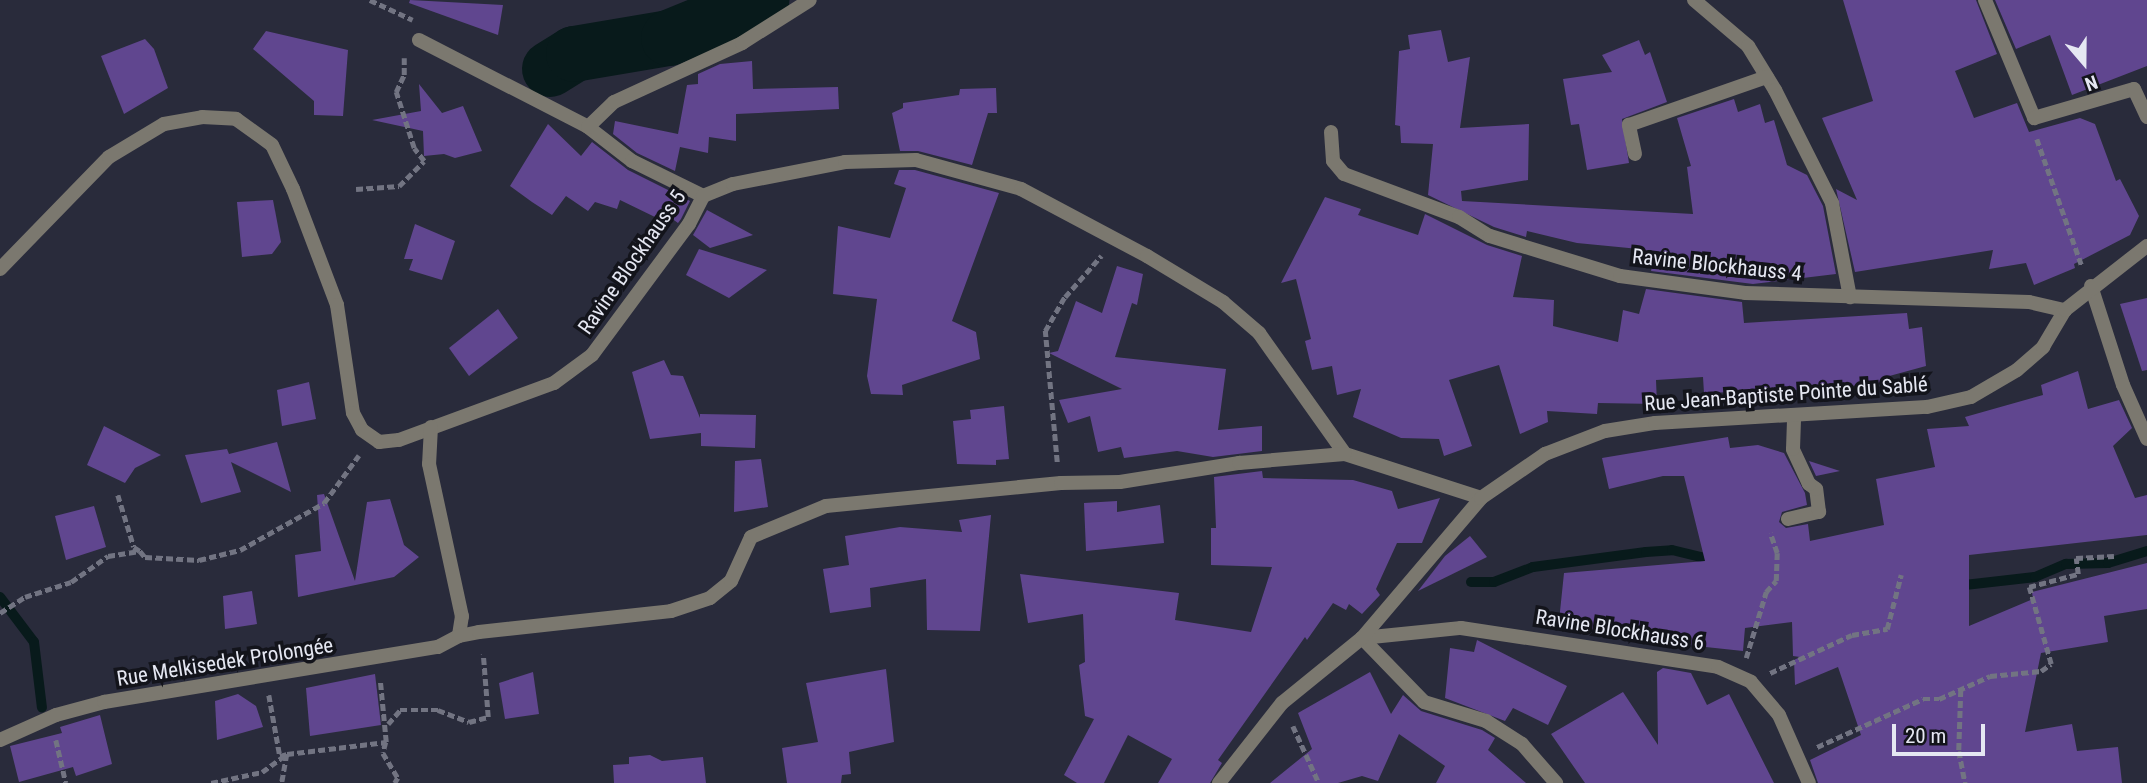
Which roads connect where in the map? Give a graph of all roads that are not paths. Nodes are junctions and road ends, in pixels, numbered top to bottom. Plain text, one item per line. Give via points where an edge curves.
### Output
1 (810, 0) edge
2 (1694, 0) edge
3 (1985, 0) edge
4 (419, 40) road end
5 (1767, 77) junction
6 (2141, 86) edge
7 (2147, 117) edge
8 (588, 127) junction
9 (1331, 132) dead end
10 (1635, 155) dead end
11 (703, 197) junction
12 (2147, 246) edge
13 (0, 269) edge
14 (2092, 285) junction
15 (1850, 297) junction
16 (2065, 310) junction
17 (1794, 416) junction
18 (431, 426) junction
19 (2147, 439) edge
20 (1345, 454) junction
21 (1481, 498) junction
22 (1788, 519) road end
23 (459, 636) junction
24 (1362, 638) junction
25 (0, 740) edge
26 (1808, 781) edge
27 (1219, 783) edge
28 (1556, 783) edge

1 - 8 street via 741,43 614,102
2 - 5 street via 1748,46
3 - 6 street via 2034,118
4 - 8 street
5 - 10 street via 1629,125
5 - 15 street via 1832,202
6 - 7 street
8 - 11 street via 632,161
9 - 15 street, Ravine Blockhauss 4 via 1333,162 1344,174 1459,217 1490,236 1620,276 1745,293
11 - 18 street, Ravine Blockhauss 5 via 689,224 592,355 554,383
11 - 20 street, Ravine Blockhauss 5 via 733,184 845,162 916,160 1021,190 1223,302 1259,333
12 - 14 street, Rue Jean-Baptiste Pointe du Sablé
13 - 18 street, Ravine Blockhauss 5 via 109,157 164,124 202,117 236,119 272,145 317,247 337,305 353,413 362,430 379,442 399,440
14 - 16 street, Rue Jean-Baptiste Pointe du Sablé
14 - 19 street via 2123,385
15 - 16 street, Ravine Blockhauss 4 via 2029,302
16 - 17 street, Rue Jean-Baptiste Pointe du Sablé via 2034,355 1999,383 1971,397 1927,407
17 - 21 street, Rue Jean-Baptiste Pointe du Sablé via 1695,419 1605,431 1545,454
17 - 22 street via 1793,449 1809,484 1816,489 1819,512
18 - 23 street via 429,464 462,616
20 - 21 street
20 - 23 street, Rue Melkisedek Prolongée via 1239,463 1120,482 1061,483 827,506 751,537 732,581 710,598 671,611
21 - 24 street, Rue Jean-Baptiste Pointe du Sablé
23 - 25 street, Rue Melkisedek Prolongée via 438,647 104,702 44,720
24 - 26 street, Ravine Blockhauss 6 via 1461,628 1665,657 1745,678 1779,715
24 - 27 street, Rue Jean-Baptiste Pointe du Sablé via 1282,703
24 - 28 street via 1424,702 1486,721 1522,744

